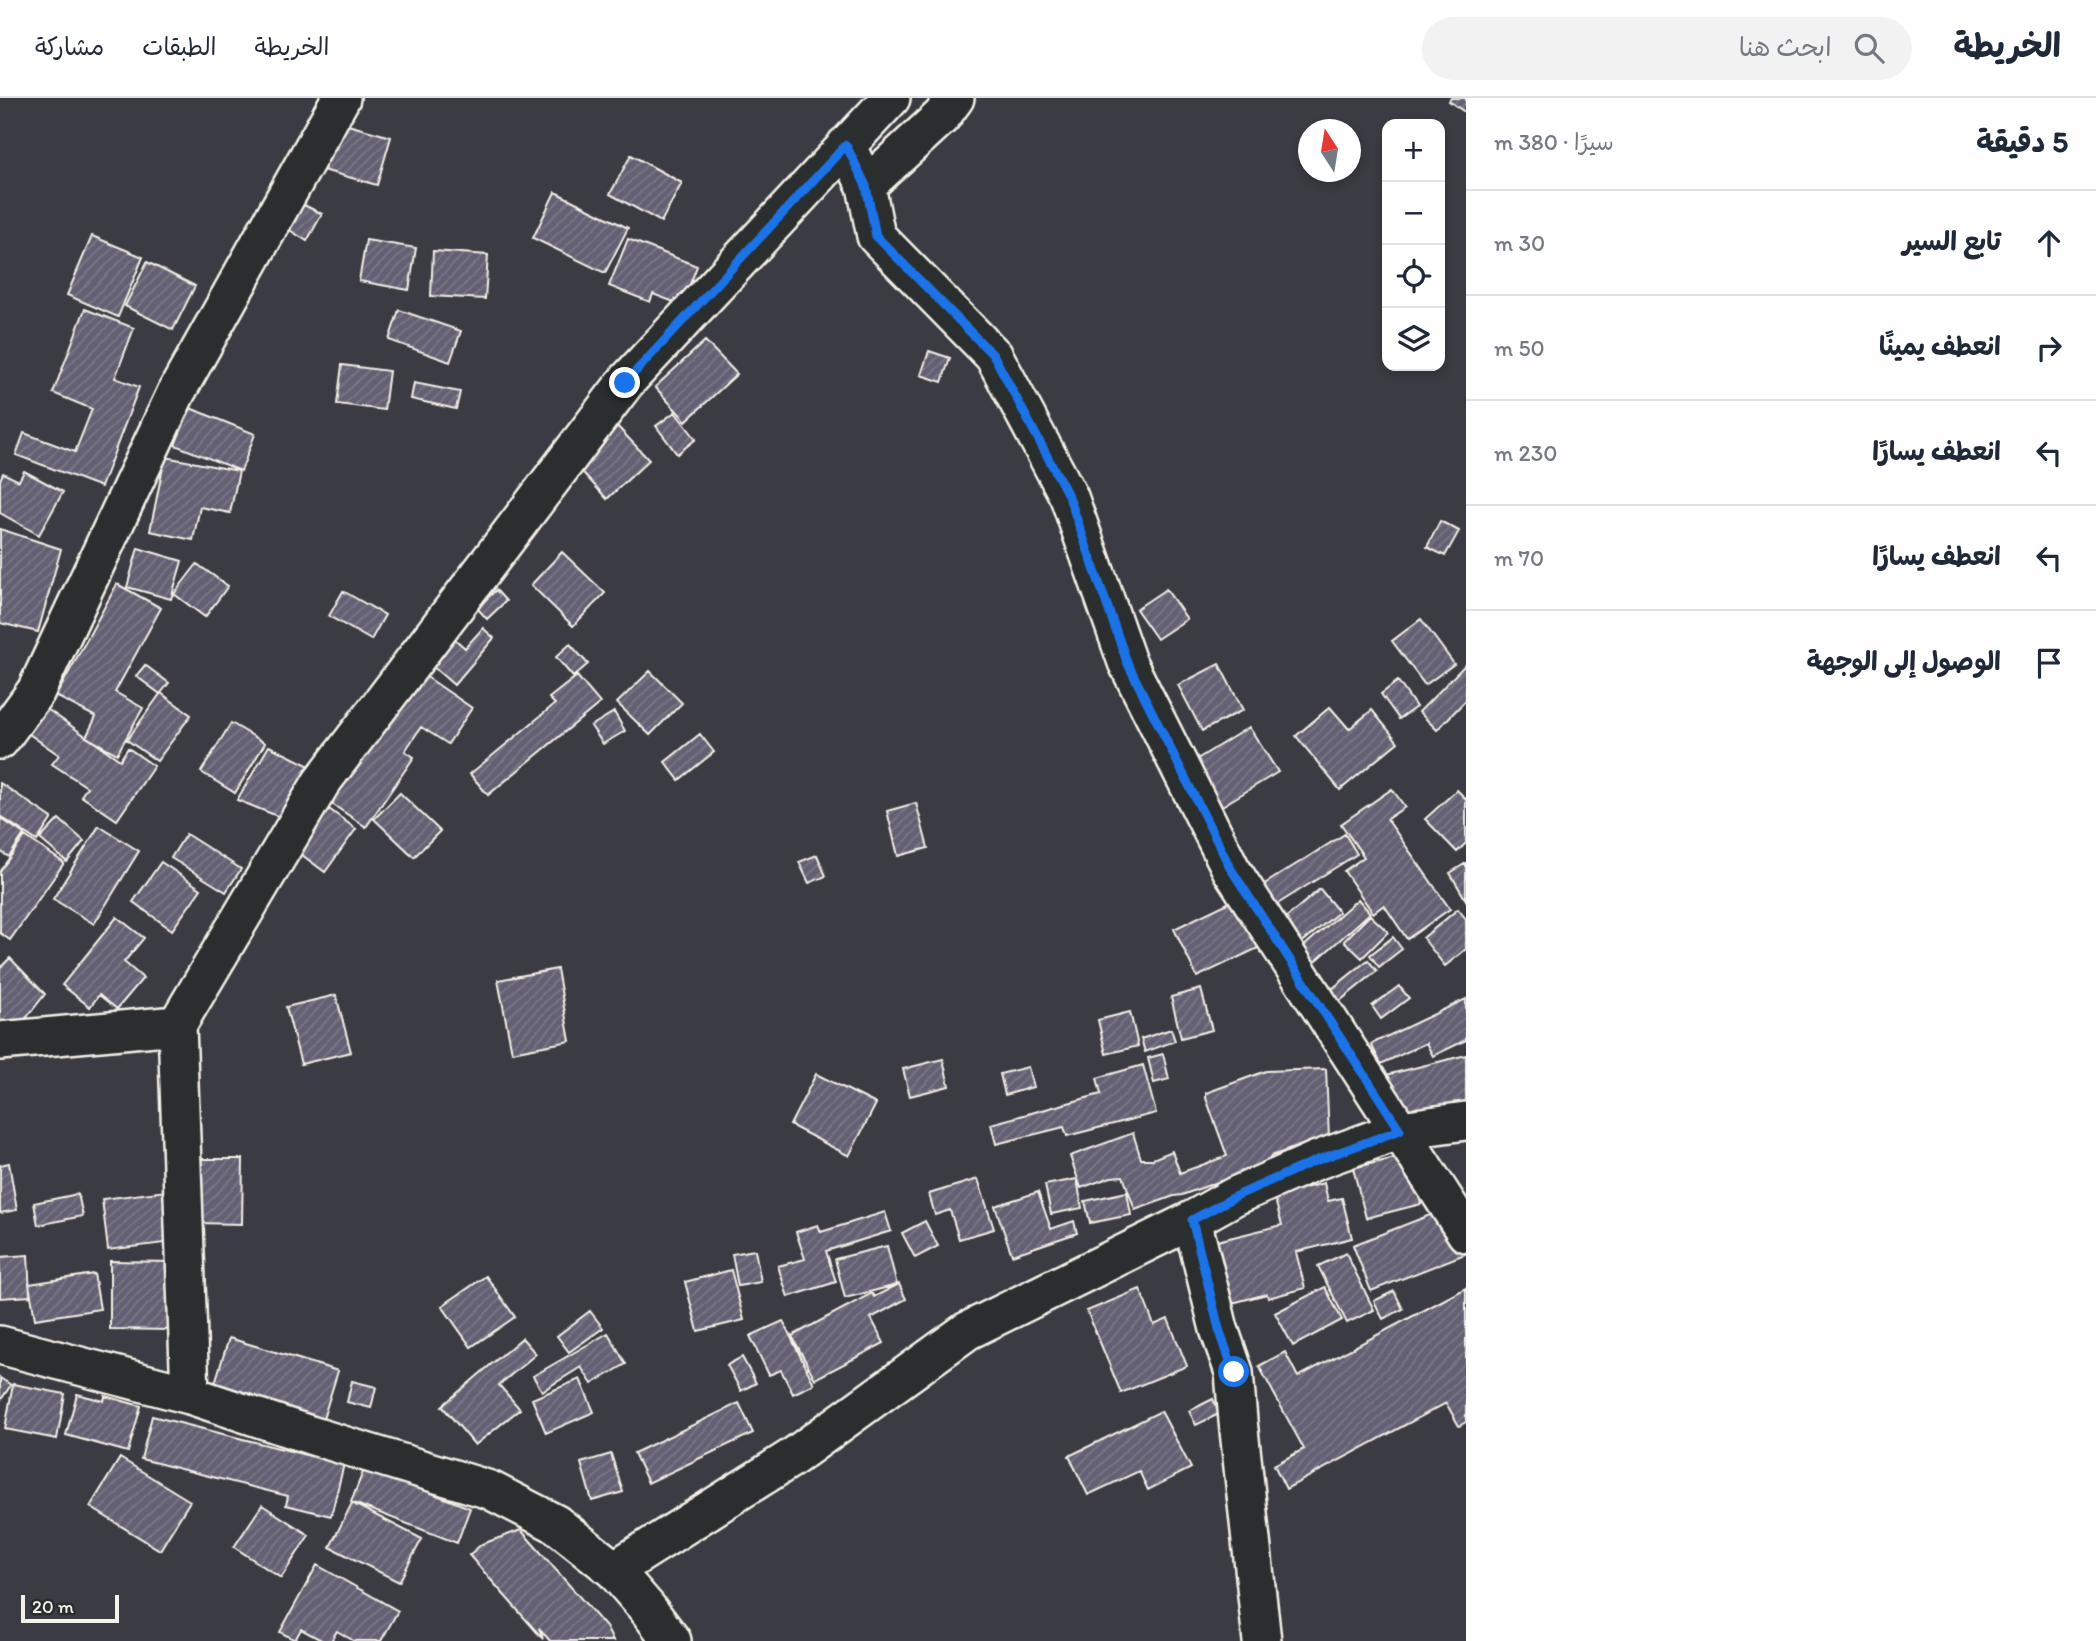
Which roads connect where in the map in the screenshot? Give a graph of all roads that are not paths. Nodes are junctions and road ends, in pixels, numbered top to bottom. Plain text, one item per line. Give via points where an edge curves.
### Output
1 (341, 98) edge
2 (891, 98) edge
3 (955, 98) edge
4 (846, 145) junction
5 (866, 186) junction
6 (0, 740) edge
7 (177, 1024) junction
8 (0, 1041) edge
9 (1466, 1121) edge
10 (1400, 1130) junction
11 (1192, 1220) junction
12 (1466, 1233) edge
13 (0, 1345) edge
14 (190, 1395) junction
15 (614, 1570) junction
16 (672, 1641) edge
17 (1262, 1641) edge

1 - 6 street via 176,393 36,691
2 - 4 street
3 - 5 street via 942,116
4 - 5 street
4 - 7 street via 625,383 321,783
5 - 10 street via 876,236 994,356 1069,497 1127,662 1231,869
7 - 8 street
7 - 14 street
9 - 10 street
10 - 11 street via 1315,1161
10 - 12 street
11 - 15 street via 967,1331 793,1457
11 - 17 street via 1234,1372
13 - 14 street
14 - 15 street via 490,1490 556,1524
15 - 16 street

